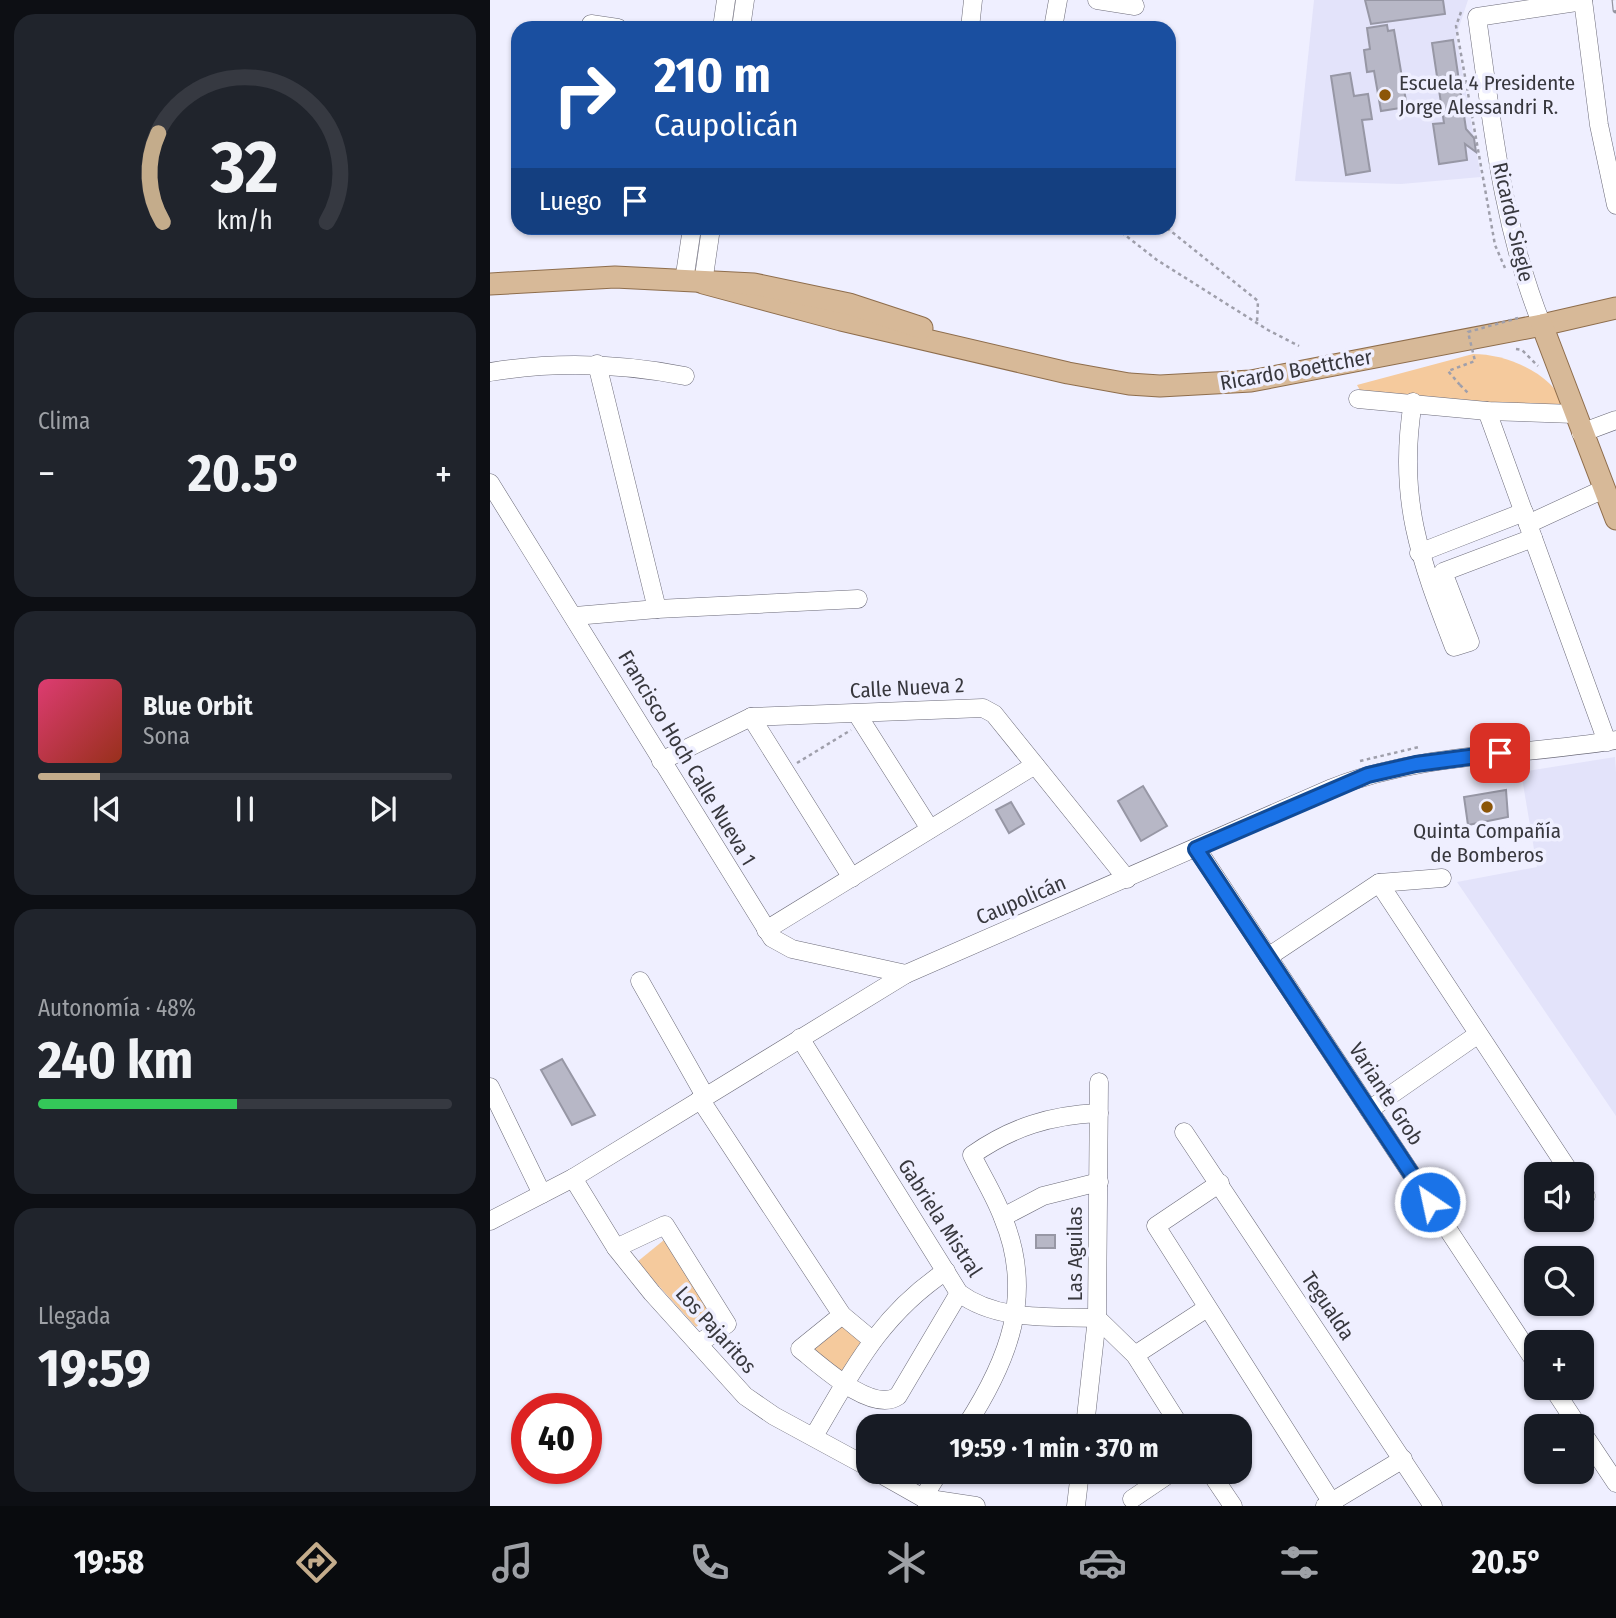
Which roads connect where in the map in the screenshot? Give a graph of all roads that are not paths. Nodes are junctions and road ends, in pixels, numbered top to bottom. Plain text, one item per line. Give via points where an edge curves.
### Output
1 (726, 0) edge
2 (745, 0) edge
3 (973, 0) edge
4 (1058, 0) edge
5 (1097, 0) edge
6 (1583, 0) edge
7 (1135, 6) dead end
8 (723, 21) edge
9 (742, 21) edge
10 (971, 21) edge
11 (1054, 21) edge
12 (1616, 205) edge
13 (692, 235) edge
14 (709, 235) edge
15 (694, 282) junction
16 (490, 284) edge
17 (512, 284) junction
18 (490, 290) edge
19 (1616, 308) edge
20 (1542, 325) junction
21 (597, 364) junction
22 (490, 372) edge
23 (685, 376) dead end
24 (1358, 399) dead end
25 (1413, 402) junction
26 (1487, 411) junction
27 (1616, 420) edge
28 (1578, 424) junction
29 (490, 483) edge
30 (1604, 489) junction
31 (1616, 519) edge
32 (1489, 525) junction
33 (1528, 525) junction
34 (1499, 551) junction
35 (1419, 552) junction
36 (858, 599) dead end
37 (657, 609) junction
38 (575, 616) junction
39 (751, 717) junction
40 (860, 718) junction
41 (1611, 741) edge
42 (661, 761) junction
43 (1035, 765) junction
44 (930, 829) junction
45 (1196, 849) junction
46 (852, 878) junction
47 (1442, 878) dead end
48 (1127, 879) junction
49 (1379, 883) junction
50 (766, 930) junction
51 (1268, 957) junction
52 (906, 974) junction
53 (640, 981) dead end
54 (1477, 1035) junction
55 (800, 1038) junction
56 (1099, 1082) dead end
57 (490, 1087) edge
58 (703, 1097) junction
59 (1369, 1110) junction
60 (1099, 1113) junction
61 (1184, 1132) dead end
62 (1563, 1162) edge
63 (573, 1178) junction
64 (1098, 1182) junction
65 (1220, 1183) junction
66 (542, 1194) junction
67 (1003, 1217) junction
68 (490, 1221) edge
69 (616, 1248) junction
70 (946, 1271) junction
71 (959, 1293) junction
72 (1207, 1308) junction
73 (1015, 1314) junction
74 (842, 1315) junction
75 (1097, 1318) junction
76 (872, 1340) junction
77 (698, 1344) junction
78 (1524, 1345) edge
79 (1135, 1355) junction
80 (845, 1385) junction
81 (975, 1414) edge
82 (1086, 1414) edge
83 (1173, 1414) edge
84 (814, 1436) junction
85 (1594, 1448) edge
86 (1403, 1458) junction
87 (856, 1460) edge
88 (1614, 1476) edge
89 (898, 1484) edge
90 (932, 1484) edge
91 (1079, 1484) edge
92 (1153, 1484) edge
93 (1218, 1484) edge
94 (923, 1498) junction
95 (1131, 1498) edge
96 (1330, 1505) edge
97 (976, 1506) edge
98 (1076, 1506) edge
99 (1233, 1506) edge
100 (1433, 1506) edge

1 - 8 street
2 - 9 street
3 - 10 street
4 - 11 street
5 - 7 street
6 - 12 street via 1599,125
6 - 20 street, Ricardo Siegle via 1477,17 1502,191 1516,252
13 - 15 street
14 - 15 street
15 - 17 main road, Ricardo Boettcher via 592,278
15 - 20 main road, Ricardo Boettcher via 799,291 887,315 975,351 1129,384 1191,387 1251,381
16 - 17 main road, Ricardo Boettcher
17 - 18 main road, Ricardo Boettcher
19 - 20 main road, Ricardo Boettcher
20 - 28 main road, Ricardo Siegle
21 - 22 street
21 - 23 street
21 - 37 street
24 - 25 street
25 - 26 street
25 - 35 street via 1407,471
26 - 28 street
26 - 33 street
27 - 28 street
28 - 30 main road, Ricardo Siegle
29 - 38 street, Francisco Hoch Calle Nueva 1
30 - 31 main road, Ricardo Siegle
30 - 33 street
32 - 33 street
32 - 34 street
32 - 35 street
33 - 34 street
33 - 41 street
34 - 35 street via 1443,572 1469,642 1454,647
36 - 37 street
37 - 38 street
38 - 42 street, Francisco Hoch Calle Nueva 1
39 - 40 street, Calle Nueva 2
39 - 42 street, Calle Nueva 2
39 - 46 street
40 - 43 street, Calle Nueva 2 via 983,708 994,714
40 - 44 street
41 - 45 street, Caupolicán via 1392,768 1332,788
42 - 50 street, Francisco Hoch Calle Nueva 1
43 - 44 street
43 - 48 street, Calle Nueva 2
44 - 46 street
45 - 48 street, Caupolicán
45 - 51 street, Variante Grob
46 - 50 street
47 - 49 street
48 - 52 street, Caupolicán
49 - 51 street
49 - 54 street
50 - 52 street, Francisco Hoch Calle Nueva 1 via 792,948
51 - 59 street, Variante Grob
52 - 55 street, Caupolicán
53 - 58 street
54 - 59 street
54 - 62 street
55 - 58 street, Caupolicán
55 - 70 street, Gabriela Mistral
56 - 60 street, Las Aguilas
57 - 66 street
58 - 63 street, Caupolicán
58 - 74 street
59 - 78 street, Variante Grob
60 - 64 street, Las Aguilas
60 - 67 street via 1034,1122 972,1155
61 - 65 street, Tegualda
63 - 66 street, Caupolicán
63 - 69 street, Los Pajaritos
64 - 67 street via 1043,1196
64 - 75 street, Las Aguilas
65 - 72 street via 1156,1226
65 - 86 street, Tegualda
66 - 68 street, Caupolicán
67 - 73 street via 1014,1255
69 - 77 street, Los Pajaritos
69 - 77 street via 664,1224 727,1324
70 - 71 street, Gabriela Mistral
70 - 76 street via 904,1303
71 - 73 street, Gabriela Mistral via 982,1307
71 - 80 street via 898,1396 880,1401
72 - 79 street
72 - 96 street
73 - 75 street, Gabriela Mistral
73 - 81 street via 998,1373
74 - 76 street
74 - 80 street via 800,1349
75 - 79 street
75 - 82 street, Las Aguilas
76 - 80 street
77 - 84 street, Los Pajaritos via 745,1396
79 - 83 street
80 - 84 street
84 - 87 street, Los Pajaritos
85 - 88 street
86 - 96 street
86 - 100 street, Tegualda
89 - 94 street
90 - 94 street
91 - 98 street
92 - 95 street
93 - 99 street
94 - 97 street

